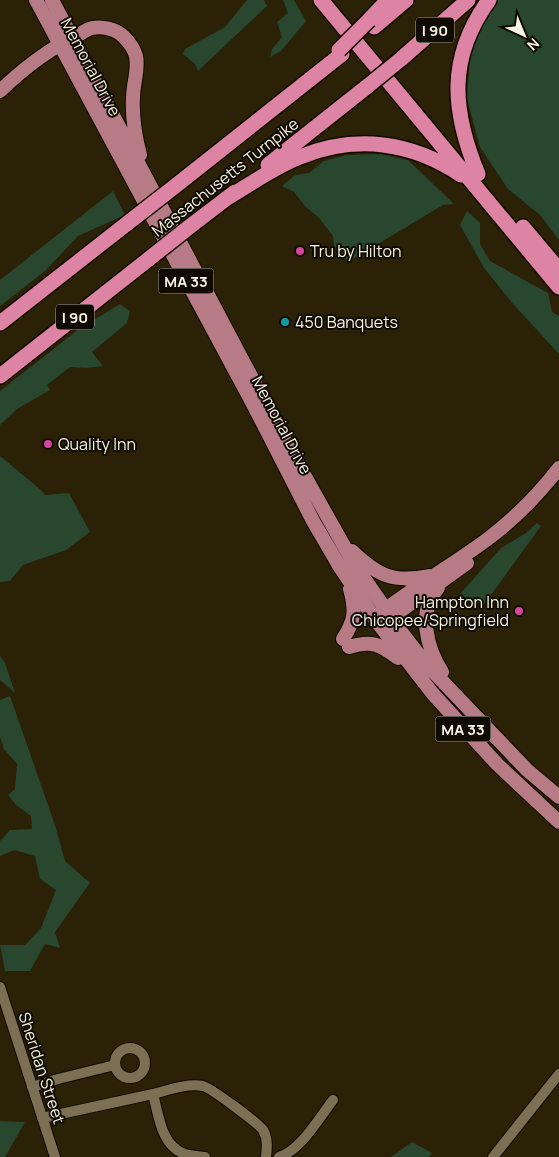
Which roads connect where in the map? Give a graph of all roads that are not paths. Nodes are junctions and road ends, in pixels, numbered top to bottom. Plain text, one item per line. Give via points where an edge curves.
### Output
1 (36, 0) edge
2 (52, 0) edge
3 (321, 0) edge
4 (332, 0) edge
5 (388, 0) edge
6 (406, 0) edge
7 (468, 0) edge
8 (489, 0) edge
9 (371, 24) junction
10 (66, 41) junction
11 (0, 91) edge
12 (145, 177) junction
13 (475, 178) junction
14 (227, 198) junction
15 (559, 270) edge
16 (559, 287) edge
17 (0, 323) edge
18 (0, 376) edge
19 (261, 404) junction
20 (559, 468) edge
21 (559, 482) edge
22 (340, 538) junction
23 (432, 576) junction
24 (449, 576) junction
25 (348, 579) junction
26 (388, 614) junction
27 (376, 622) junction
28 (411, 667) junction
29 (456, 695) junction
30 (559, 797) edge
31 (559, 822) edge
32 (0, 987) edge
33 (115, 1066) dead end
34 (559, 1074) edge
35 (32, 1087) junction
36 (153, 1094) junction
37 (333, 1100) dead end
38 (42, 1118) junction
39 (55, 1157) edge
40 (205, 1157) edge
41 (266, 1157) edge
42 (279, 1157) edge
43 (492, 1157) edge

1 - 10 main road, Memorial Drive / MA 33
2 - 10 main road, Memorial Drive / MA 33
3 - 13 highway
4 - 13 highway
5 - 9 highway
6 - 9 highway, I 90
7 - 14 highway, Massachusetts Turnpike / I 90, bridge via 401,59
8 - 13 highway via 470,33 460,60 457,87 461,123
9 - 17 highway, Massachusetts Turnpike / I 90, bridge via 309,80
10 - 11 main road via 28,66
10 - 12 main road, Memorial Drive / MA 33
10 - 12 main road via 92,28 106,28 118,32 136,53 134,130
10 - 19 main road, Memorial Drive / MA 33 via 125,168
12 - 19 main road, Memorial Drive / MA 33
13 - 14 highway via 411,150 353,144 300,156
13 - 15 highway
13 - 16 highway
14 - 18 highway, Massachusetts Turnpike / I 90, bridge
19 - 22 main road, Memorial Drive / MA 33
19 - 25 main road, Memorial Drive / MA 33 via 313,521
20 - 23 main road via 508,522
21 - 24 main road via 525,518
22 - 23 main road via 378,572 396,579
22 - 26 main road, Memorial Drive / MA 33
23 - 26 main road
24 - 26 main road
24 - 29 main road via 429,603 426,634 433,658
25 - 27 main road, Memorial Drive / MA 33
25 - 28 main road via 354,616 346,643 373,643
26 - 27 main road
26 - 29 main road, Memorial Drive / MA 33 via 426,664
27 - 28 main road, Memorial Drive / MA 33
28 - 31 main road, Memorial Drive / MA 33 via 497,764
29 - 30 main road, Memorial Drive / MA 33 via 527,770
32 - 35 street, Sheridan Street
33 - 35 street
34 - 43 street
35 - 38 street, Sheridan Street
36 - 38 street
36 - 40 street via 165,1138 185,1154
36 - 41 street via 192,1085 205,1086 263,1130 267,1143
37 - 42 street via 300,1143
38 - 39 street, Sheridan Street

